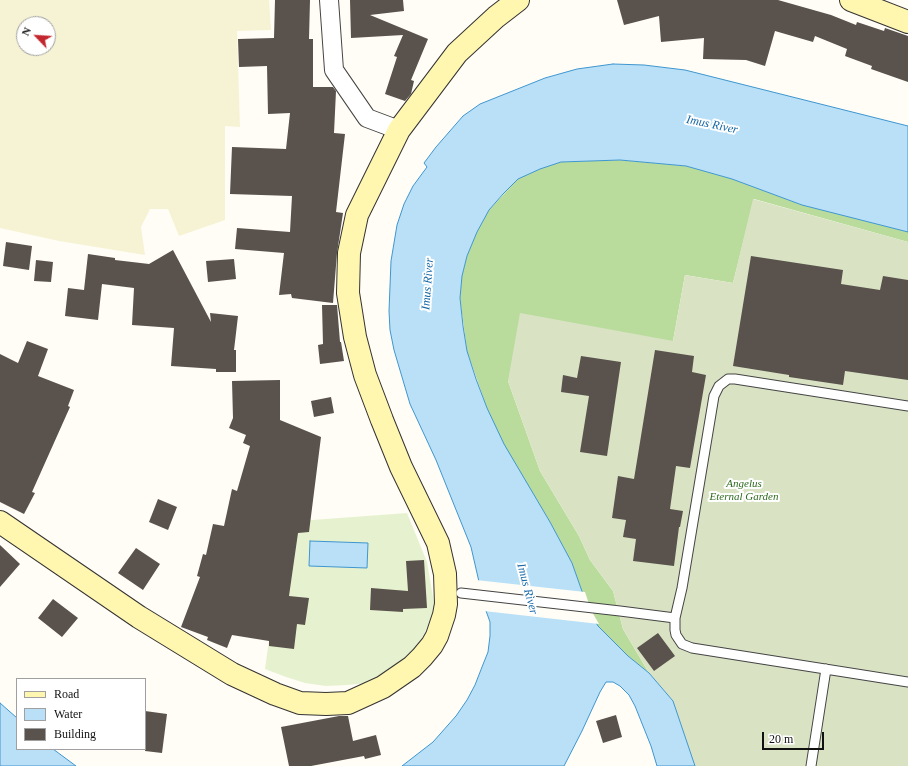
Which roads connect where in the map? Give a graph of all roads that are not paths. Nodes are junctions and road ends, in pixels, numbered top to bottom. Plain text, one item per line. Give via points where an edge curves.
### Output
1 (329, 0) edge
2 (518, 0) edge
3 (851, 0) edge
4 (908, 22) edge
5 (398, 130) junction
6 (908, 406) edge
7 (0, 522) edge
8 (461, 593) dead end
9 (675, 618) junction
10 (826, 669) junction
11 (908, 682) edge
12 (811, 766) edge

1 - 5 street via 334,70 367,118
2 - 5 main road via 457,53
3 - 4 main road
5 - 7 main road via 357,214 350,254 348,293 355,337 365,375 401,467 438,543 443,566 446,589 444,615 432,645 412,667 383,687 348,703 300,703 232,674 139,618
6 - 9 lane via 735,379 728,379 719,386 714,396
8 - 9 lane
9 - 10 lane via 678,640 692,648
10 - 11 lane
10 - 12 lane

